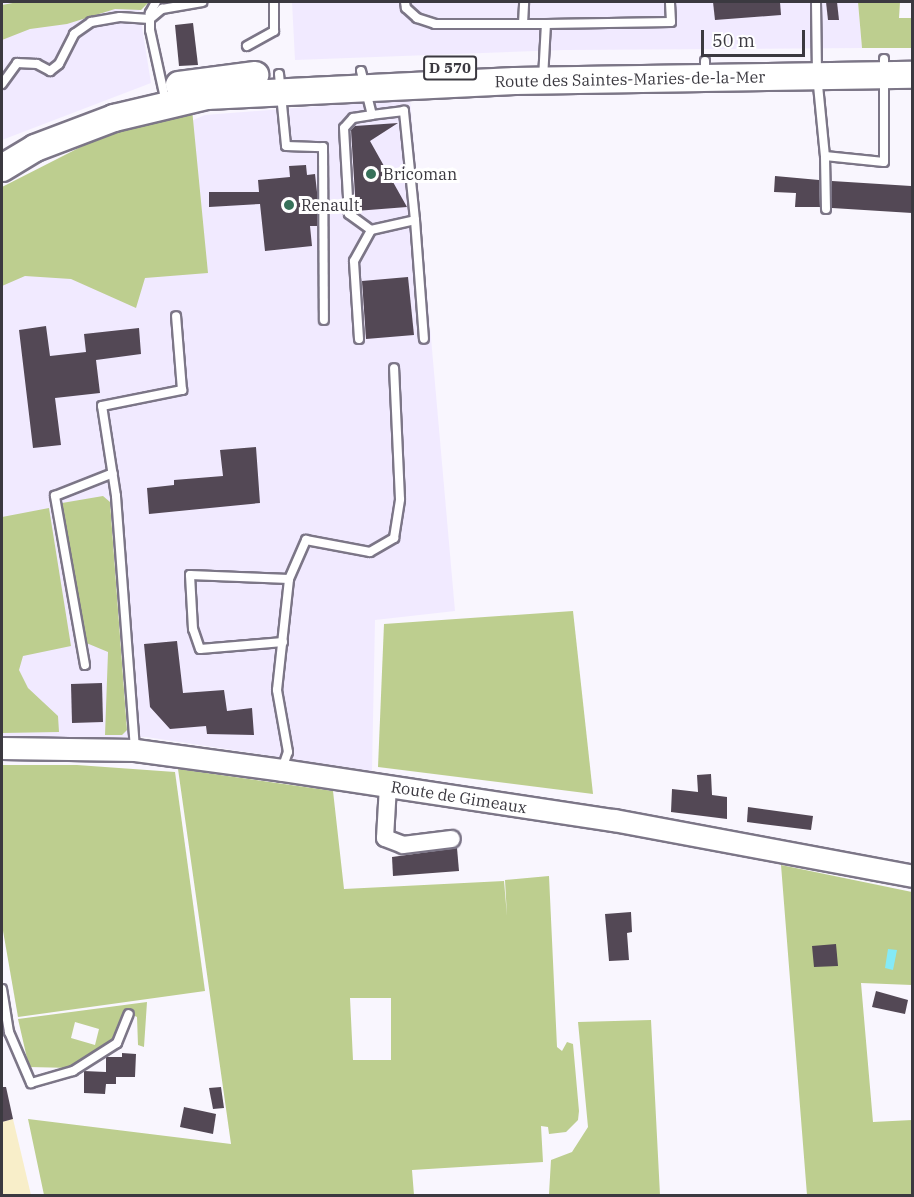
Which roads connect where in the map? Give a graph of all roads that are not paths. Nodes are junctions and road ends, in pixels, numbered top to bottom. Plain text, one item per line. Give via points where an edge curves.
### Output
1 (156, 2) edge
2 (202, 2) edge
3 (274, 2) edge
4 (405, 2) edge
5 (524, 2) edge
6 (670, 2) edge
7 (816, 2) edge
8 (150, 18) junction
9 (523, 24) junction
10 (546, 24) junction
11 (247, 46) dead end
12 (912, 59) edge
13 (816, 67) junction
14 (885, 67) junction
15 (543, 72) junction
16 (912, 75) edge
17 (363, 79) junction
18 (280, 82) junction
19 (2, 84) edge
20 (165, 96) junction
21 (372, 115) junction
22 (2, 150) edge
23 (825, 156) junction
24 (2, 168) edge
25 (826, 209) dead end
26 (415, 220) junction
27 (371, 230) junction
28 (176, 316) dead end
29 (324, 320) dead end
30 (359, 339) dead end
31 (424, 339) dead end
32 (394, 368) dead end
33 (112, 474) junction
34 (289, 579) junction
35 (283, 642) junction
36 (86, 665) dead end
37 (2, 748) edge
38 (135, 750) junction
39 (282, 770) junction
40 (388, 786) junction
41 (452, 840) dead end
42 (912, 876) edge
43 (2, 989) edge
44 (129, 1014) dead end

1 - 8 lane
2 - 8 lane via 162,9
3 - 11 lane via 274,31
4 - 9 lane via 406,9 417,18 435,24
5 - 9 lane
6 - 10 lane via 671,22
7 - 13 lane
8 - 19 lane via 120,17 91,22 74,34 59,64 50,71 37,64 17,63
8 - 20 lane
9 - 10 lane
10 - 15 lane
12 - 14 main road, Route des Saintes-Maries-de-la-Mer / D 570
13 - 14 main road, Route des Saintes-Maries-de-la-Mer / D 570
13 - 15 main road, Route des Saintes-Maries-de-la-Mer / D 570
13 - 23 lane
14 - 16 main road, Route des Saintes-Maries-de-la-Mer / D 570
14 - 23 lane via 884,162
15 - 17 main road, Route des Saintes-Maries-de-la-Mer / D 570
17 - 18 main road, Route des Saintes-Maries-de-la-Mer / D 570
17 - 21 lane
18 - 20 main road, Route des Saintes-Maries-de-la-Mer / D 570 via 216,77
18 - 29 lane via 286,146 323,147
20 - 22 main road, Route des Saintes-Maries-de-la-Mer / D 570 via 88,110
20 - 24 main road, Route des Saintes-Maries-de-la-Mer / D 570 via 35,148
21 - 26 lane via 404,111
21 - 27 lane via 353,117 344,128 349,214
23 - 25 lane
26 - 27 lane
26 - 31 lane
27 - 30 lane via 354,261
28 - 33 lane via 182,390 102,406
32 - 34 lane via 400,500 394,538 370,552 306,540
33 - 36 lane via 55,496
33 - 38 lane
34 - 35 lane
34 - 35 lane via 190,575 193,629 200,649
35 - 39 lane via 278,690 288,752
37 - 38 street, Route de Gimeaux
38 - 39 street, Route de Gimeaux
39 - 40 street, Route de Gimeaux
40 - 41 street via 385,838 403,845
40 - 42 street, Route de Gimeaux via 614,820
43 - 44 lane via 9,1032 32,1083 73,1071 117,1043

